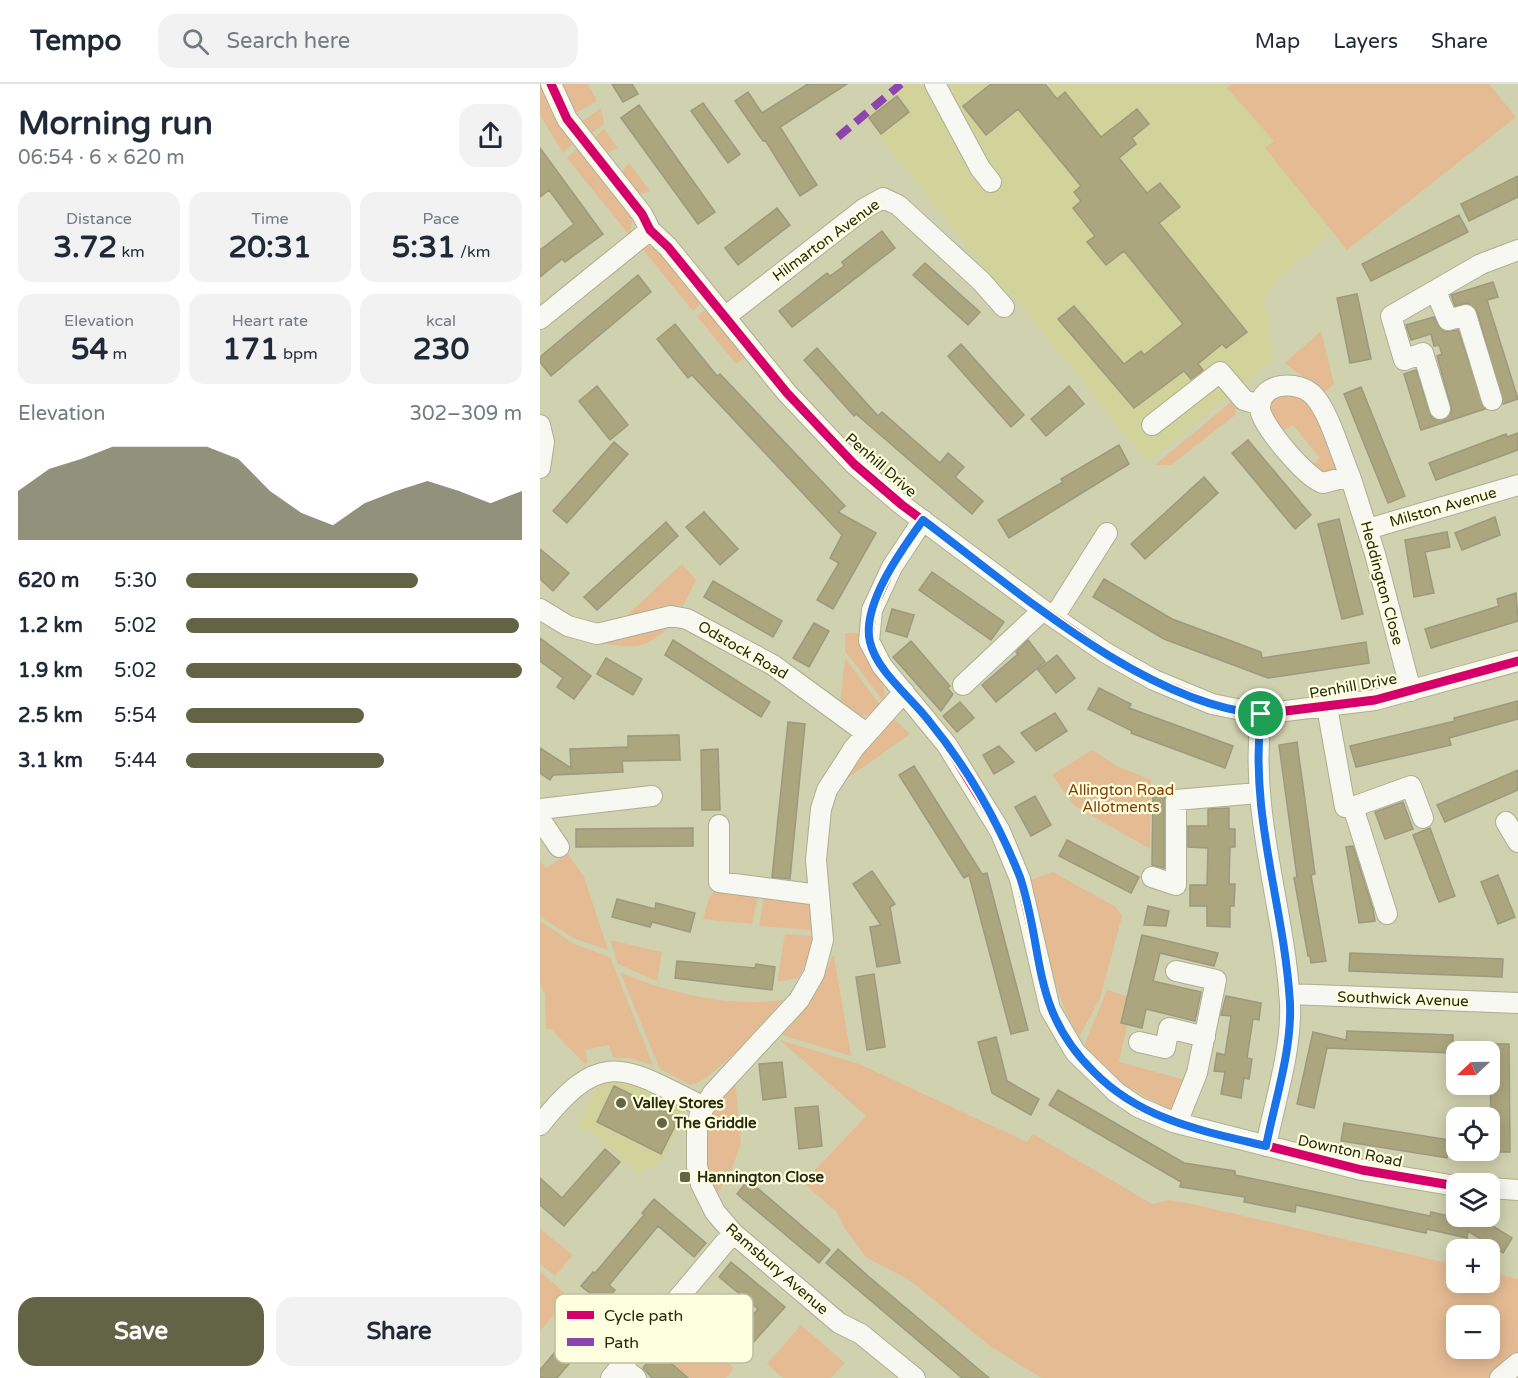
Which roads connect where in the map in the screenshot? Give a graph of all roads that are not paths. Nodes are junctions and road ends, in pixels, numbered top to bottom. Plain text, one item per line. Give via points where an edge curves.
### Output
1 (551, 84) edge
2 (935, 84) edge
3 (992, 182) dead end
4 (650, 230) junction
5 (1518, 250) edge
6 (1436, 292) junction
7 (1004, 307) dead end
8 (725, 316) junction
9 (540, 319) edge
10 (1492, 400) dead end
11 (1260, 405) junction
12 (1440, 409) dead end
13 (540, 425) edge
14 (1152, 425) dead end
15 (540, 468) edge
16 (1350, 476) junction
17 (1518, 485) edge
18 (923, 520) junction
19 (1368, 529) junction
20 (1107, 533) dead end
21 (540, 609) edge
22 (1049, 613) junction
23 (1518, 661) edge
24 (963, 685) dead end
25 (1411, 691) junction
26 (904, 692) junction
27 (1327, 707) junction
28 (1261, 714) junction
29 (866, 733) junction
30 (1258, 793) junction
31 (652, 796) dead end
32 (1353, 807) junction
33 (540, 809) edge
34 (1423, 818) dead end
35 (540, 819) edge
36 (1506, 822) dead end
37 (719, 825) dead end
38 (1518, 842) edge
39 (559, 848) dead end
40 (1152, 877) dead end
41 (819, 895) junction
42 (1387, 914) dead end
43 (1176, 971) dead end
44 (1289, 994) junction
45 (1518, 1003) edge
46 (1205, 1037) junction
47 (1139, 1042) dead end
48 (704, 1107) junction
49 (543, 1115) edge
50 (1177, 1123) junction
51 (1266, 1146) junction
52 (1446, 1184) edge
53 (1500, 1189) edge
54 (1518, 1190) edge
55 (733, 1233) junction
56 (685, 1294) edge
57 (1518, 1363) edge
58 (915, 1378) edge
59 (1500, 1378) edge

1 - 4 street, Penhill Drive via 567,119 642,214
2 - 3 street via 980,168
4 - 8 street, Penhill Drive
4 - 9 street
5 - 6 street via 1481,264
6 - 10 street via 1448,320 1466,315
6 - 12 street via 1391,316 1404,360 1424,353
7 - 8 street, Hilmarton Avenue via 898,205 883,198
8 - 18 street, Penhill Drive via 815,425 878,485
11 - 14 street via 1244,400 1220,372
11 - 16 street via 1268,426 1312,478 1323,483
11 - 16 street, Heddington Close via 1268,391 1278,387 1294,386 1311,393 1322,409
13 - 15 street via 544,442
16 - 19 street, Heddington Close
17 - 19 street, Milston Avenue
18 - 22 street, Penhill Drive
18 - 26 street, Downton Road via 892,567 868,627 874,655
19 - 25 street, Heddington Close
20 - 22 street
21 - 29 street, Odstock Road via 554,620 589,633 613,632 671,616 695,622 773,665
22 - 24 street
22 - 28 street, Penhill Drive via 1154,680 1212,704
23 - 25 street, Penhill Drive
25 - 27 street, Penhill Drive
26 - 29 street, Ramsbury Avenue
26 - 50 street, Downton Road via 947,745 981,797 1007,848 1020,879 1040,975 1059,1028 1075,1052 1116,1092
27 - 28 street, Penhill Drive
27 - 32 street via 1344,807
28 - 30 street
29 - 41 street, Ramsbury Avenue via 840,767 821,809 817,833
30 - 40 street via 1176,800 1176,885
30 - 44 street
31 - 33 street
32 - 34 street via 1411,786
32 - 42 street
35 - 39 street
36 - 38 street
37 - 41 street via 719,882
41 - 48 street, Ramsbury Avenue via 822,945 806,990
43 - 46 street via 1216,980
44 - 45 street, Southwick Avenue
44 - 51 street via 1286,1049
46 - 47 street via 1169,1028 1165,1048
46 - 50 street via 1197,1073
48 - 49 street via 618,1069 603,1070 584,1079
48 - 55 street, Ramsbury Avenue via 696,1141 701,1184 715,1212
50 - 51 street, Downton Road
51 - 52 street, Downton Road via 1362,1170
53 - 54 street
55 - 56 street
55 - 58 street, Ramsbury Avenue via 839,1323 861,1334
57 - 59 street

